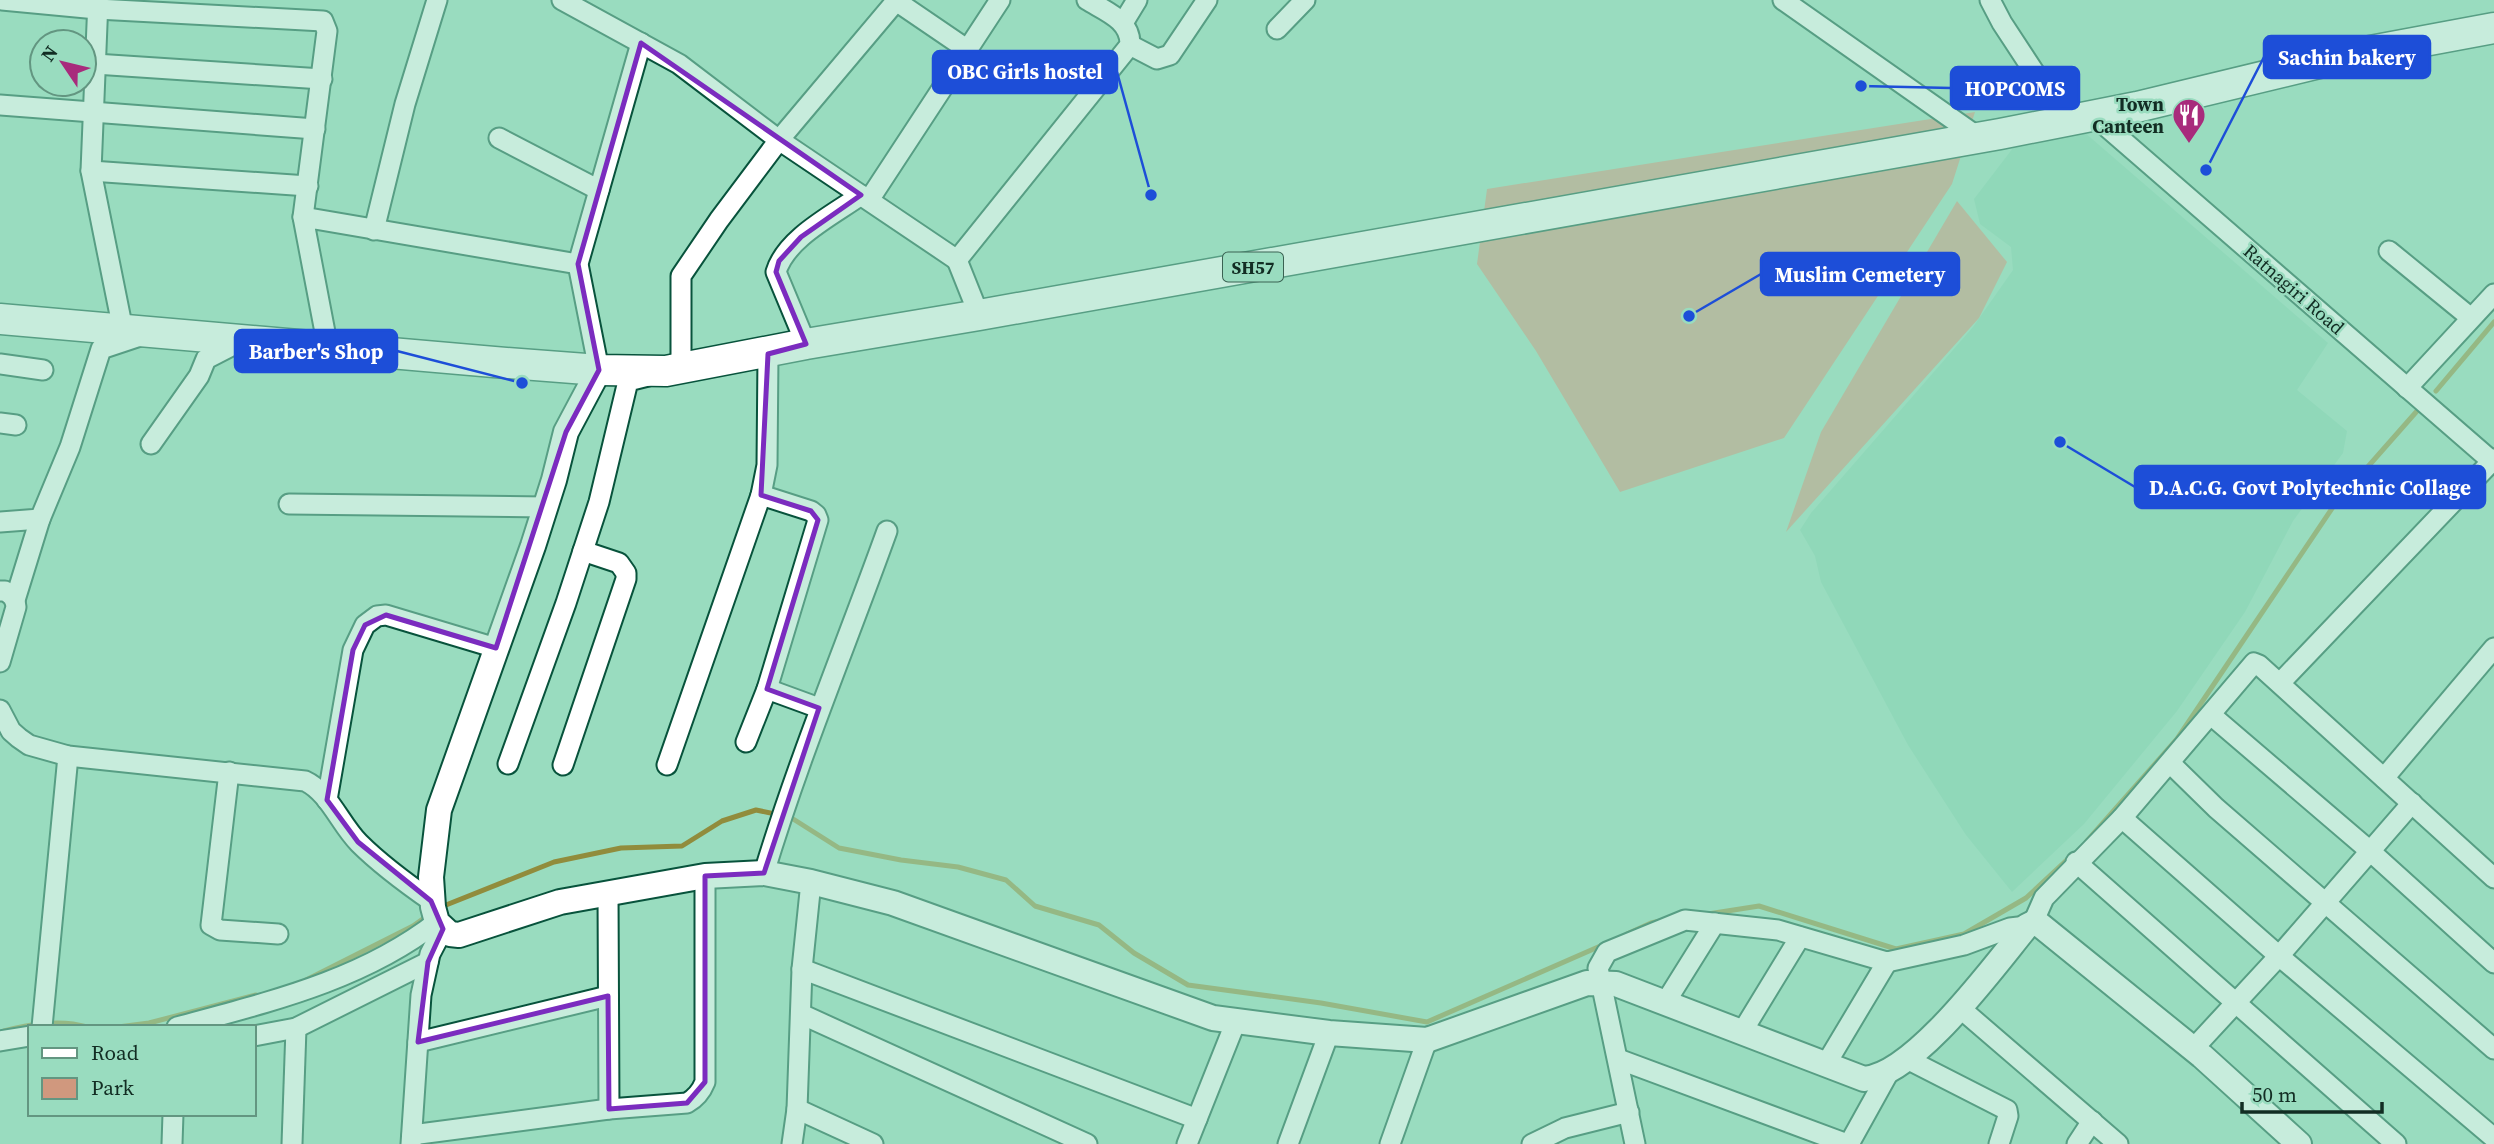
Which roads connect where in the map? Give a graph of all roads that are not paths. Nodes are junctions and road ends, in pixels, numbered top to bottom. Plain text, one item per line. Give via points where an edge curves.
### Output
1 (2, 0) edge
2 (437, 0) edge
3 (562, 0) edge
4 (1000, 0) edge
5 (1087, 0) edge
6 (1137, 0) edge
7 (1208, 0) edge
8 (1305, 0) edge
9 (1783, 0) edge
10 (1990, 0) edge
11 (897, 1) edge
12 (98, 5) edge
13 (588, 6) edge
14 (1124, 23) junction
15 (97, 28) edge
16 (2494, 28) edge
17 (1277, 29) dead end
18 (641, 43) junction
19 (1130, 46) junction
20 (968, 50) junction
21 (98, 64) edge
22 (322, 79) junction
23 (94, 98) edge
24 (0, 105) edge
25 (93, 113) junction
26 (2079, 117) junction
27 (315, 129) junction
28 (499, 138) dead end
29 (1979, 138) junction
30 (779, 140) junction
31 (91, 171) junction
32 (308, 186) junction
33 (599, 190) junction
34 (865, 198) junction
35 (303, 217) junction
36 (374, 230) junction
37 (2389, 251) dead end
38 (957, 260) junction
39 (578, 264) junction
40 (2494, 294) edge
41 (979, 315) junction
42 (2471, 318) junction
43 (0, 319) edge
44 (137, 331) junction
45 (243, 340) junction
46 (802, 345) junction
47 (328, 348) junction
48 (0, 364) edge
49 (43, 370) dead end
50 (599, 370) junction
51 (674, 370) junction
52 (2407, 388) junction
53 (151, 444) dead end
54 (2493, 461) edge
55 (761, 495) junction
56 (289, 504) dead end
57 (545, 507) junction
58 (40, 519) junction
59 (0, 522) edge
60 (887, 531) dead end
61 (583, 551) junction
62 (8, 596) edge
63 (496, 648) junction
64 (2494, 648) edge
65 (0, 662) edge
66 (2280, 683) junction
67 (766, 689) junction
68 (819, 708) junction
69 (0, 710) edge
70 (2211, 715) junction
71 (746, 742) dead end
72 (68, 756) junction
73 (2170, 763) junction
74 (508, 764) dead end
75 (563, 765) dead end
76 (667, 765) dead end
77 (229, 772) junction
78 (2384, 778) junction
79 (327, 800) junction
80 (2412, 803) junction
81 (2122, 818) junction
82 (2370, 851) junction
83 (2076, 862) junction
84 (764, 873) junction
85 (705, 876) junction
86 (2494, 878) edge
87 (811, 882) junction
88 (608, 893) junction
89 (2325, 903) junction
90 (436, 915) junction
91 (1715, 923) junction
92 (2030, 924) junction
93 (278, 934) dead end
94 (1800, 937) junction
95 (2279, 956) junction
96 (428, 962) junction
97 (1887, 962) junction
98 (2494, 963) edge
99 (802, 968) junction
100 (1602, 982) junction
101 (608, 996) junction
102 (2237, 1002) junction
103 (1665, 1003) junction
104 (1960, 1008) junction
105 (801, 1014) junction
106 (1236, 1021) junction
107 (42, 1022) edge
108 (184, 1025) edge
109 (296, 1028) junction
110 (1742, 1032) junction
111 (1329, 1033) junction
112 (28, 1036) edge
113 (256, 1037) edge
114 (1427, 1040) junction
115 (0, 1041) edge
116 (418, 1042) junction
117 (2193, 1049) junction
118 (2494, 1049) edge
119 (1618, 1059) junction
120 (1826, 1064) junction
121 (1898, 1065) junction
122 (609, 1109) junction
123 (797, 1110) junction
124 (1629, 1112) junction
125 (173, 1116) edge
126 (1197, 1119) junction
127 (2092, 1121) junction
128 (2494, 1138) edge
129 (412, 1140) edge
130 (1081, 1143) edge
131 (1853, 1143) edge
132 (172, 1144) edge
133 (292, 1144) edge
134 (792, 1144) edge
135 (873, 1144) edge
136 (1187, 1144) edge
137 (1288, 1144) edge
138 (1390, 1144) edge
139 (1532, 1144) edge
140 (1635, 1144) edge
141 (1999, 1144) edge
142 (2077, 1144) edge
143 (2118, 1144) edge
144 (2299, 1144) edge
145 (2396, 1144) edge

1 - 12 street
2 - 36 street
3 - 13 street
4 - 20 street
5 - 14 street
6 - 14 street
7 - 19 street via 1170,55 1157,59
8 - 17 street
9 - 29 street
10 - 26 street, Ratnagiri Road via 2001,23
11 - 20 street
11 - 30 street
12 - 15 street
12 - 22 street via 323,21 327,31
13 - 18 street
14 - 19 street
16 - 26 main road, SH57 via 2365,52
18 - 30 street via 679,64
18 - 33 street
19 - 38 street
20 - 34 street
21 - 22 street
22 - 27 street
23 - 25 street
24 - 25 street
25 - 27 street
25 - 31 street
26 - 29 main road, SH57
26 - 52 street, Ratnagiri Road
27 - 32 street
28 - 33 street
29 - 41 main road, SH57
30 - 34 street
30 - 51 street via 681,276
31 - 32 street
31 - 44 street
32 - 35 street
33 - 39 street
34 - 38 street
34 - 46 street via 801,237 779,261 776,272
35 - 36 street
35 - 47 street
36 - 39 street
37 - 42 street
38 - 41 street
39 - 50 street
40 - 42 street
41 - 46 main road, SH57
42 - 52 street
43 - 44 main road, SH57
44 - 45 main road, SH57
44 - 58 street via 101,349 70,447
45 - 47 main road, SH57
45 - 53 street via 206,359
46 - 51 main road, SH57
46 - 55 street via 768,354 767,465
47 - 50 main road, SH57
48 - 49 street
50 - 51 main road, SH57
50 - 57 street via 566,432
51 - 61 street via 628,381
52 - 54 street, Ratnagiri Road
54 - 66 street
55 - 67 street via 811,511 818,520
55 - 76 street
56 - 57 street
57 - 63 street
58 - 59 street
58 - 62 street
60 - 68 street
61 - 74 street
61 - 75 street via 620,563 626,579
62 - 65 street via 16,607
63 - 79 street via 386,615 365,625 353,650
63 - 90 street via 439,810 431,877
64 - 78 street
66 - 70 street via 2254,663
66 - 78 street
67 - 68 street
67 - 71 street
68 - 84 street
69 - 72 street via 11,731 29,745
70 - 73 street
70 - 82 street
72 - 77 street
72 - 107 street
73 - 81 street
73 - 89 street
77 - 79 street via 305,780
77 - 93 street via 211,925 220,930
78 - 80 street
79 - 90 street via 358,842
80 - 82 street
80 - 86 street
81 - 83 street
81 - 95 street
82 - 89 street
82 - 98 street
83 - 92 street via 2044,898
83 - 102 street
84 - 85 street
84 - 87 street
85 - 88 street
85 - 122 street via 705,1082 701,1092 687,1103
87 - 99 street
87 - 106 street via 893,903 1213,1018
88 - 90 street via 561,902 459,934 450,934
88 - 101 street
89 - 95 street
89 - 118 street
90 - 96 street
90 - 108 street via 413,941 349,975
91 - 94 street
91 - 100 street via 1685,920 1607,952 1598,968
91 - 103 street
92 - 97 street
92 - 104 street
92 - 117 street via 2040,925
94 - 97 street
94 - 110 street
95 - 102 street
95 - 128 street
96 - 109 street
96 - 116 street
97 - 120 street
99 - 105 street
99 - 126 street
100 - 103 street
100 - 114 street via 1587,983
100 - 119 street
101 - 116 street
101 - 122 street
102 - 117 street
102 - 145 street
103 - 110 street
104 - 121 street
104 - 127 street
105 - 123 street
105 - 130 street
106 - 111 street
106 - 126 street
109 - 113 street
109 - 133 street
110 - 120 street
111 - 114 street
111 - 137 street
112 - 115 street
114 - 138 street
116 - 129 street
117 - 144 street
119 - 124 street
119 - 131 street
120 - 121 street via 1864,1079
121 - 131 street
121 - 141 street via 2007,1110
122 - 129 street
123 - 134 street
123 - 135 street
124 - 139 street via 1565,1128
124 - 140 street
125 - 132 street
126 - 136 street
127 - 142 street
127 - 143 street

